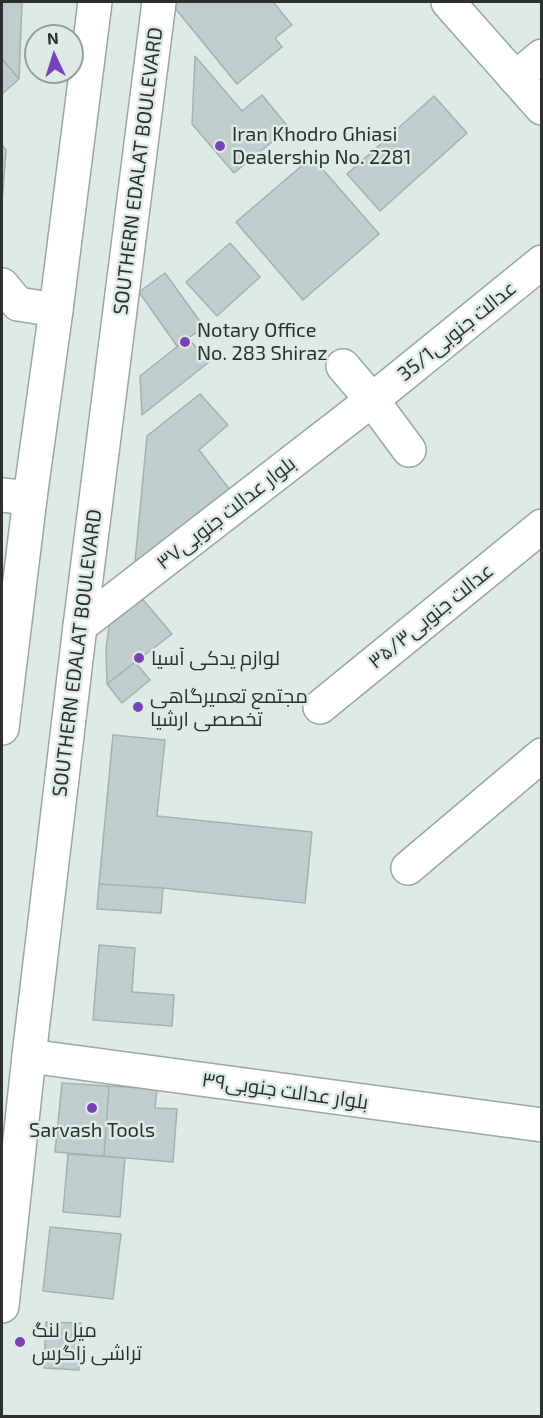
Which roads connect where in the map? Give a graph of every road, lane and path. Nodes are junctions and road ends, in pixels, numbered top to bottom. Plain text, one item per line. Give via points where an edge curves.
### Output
1 (95, 2) edge
2 (159, 2) edge
3 (448, 2) edge
4 (542, 56) edge
5 (515, 78) junction
6 (542, 108) edge
7 (542, 262) edge
8 (2, 285) edge
9 (56, 310) junction
10 (343, 366) dead end
11 (372, 400) junction
12 (409, 450) dead end
13 (16, 496) edge
14 (542, 525) edge
15 (80, 626) junction
16 (320, 706) dead end
17 (2, 728) edge
18 (542, 755) edge
19 (408, 868) dead end
20 (29, 1056) junction
21 (542, 1125) edge
22 (2, 1306) edge

1 - 9 main road
2 - 15 main road, SOUTHERN EDALAT BOULEVARD
3 - 5 main road
4 - 5 main road
5 - 6 main road
7 - 11 main road, 35/1عدالت جنوبی
8 - 9 main road via 18,304
9 - 13 main road
10 - 11 main road
11 - 12 main road
11 - 15 main road, بلوار عدالت جنوبی۳۷
13 - 17 main road
14 - 16 main road, عدالت جنوبی۳۵/۳
15 - 20 main road, SOUTHERN EDALAT BOULEVARD
18 - 19 main road
20 - 21 main road, ۳۹بلوار عدالت جنوبی
20 - 22 main road, SOUTHERN EDALAT BOULEVARD

